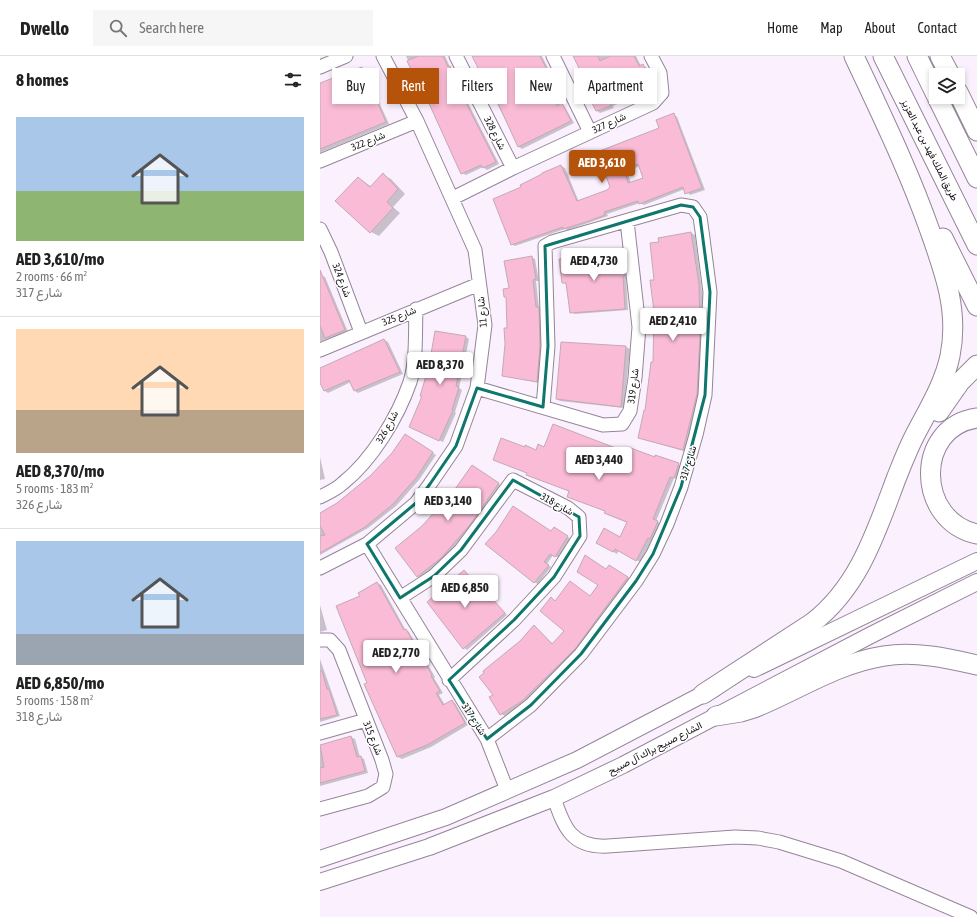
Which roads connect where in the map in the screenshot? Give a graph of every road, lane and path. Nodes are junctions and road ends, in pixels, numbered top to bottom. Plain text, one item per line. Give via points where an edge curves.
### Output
1 (346, 56) edge
2 (383, 56) edge
3 (456, 56) edge
4 (553, 56) edge
5 (651, 56) edge
6 (854, 56) edge
7 (883, 56) edge
8 (917, 56) edge
9 (940, 56) edge
10 (320, 68) edge
11 (946, 68) edge
12 (929, 81) edge
13 (940, 104) edge
14 (964, 104) edge
15 (416, 121) junction
16 (977, 131) edge
17 (590, 132) junction
18 (320, 161) edge
19 (513, 168) junction
20 (908, 172) junction
21 (977, 178) edge
22 (453, 198) junction
23 (627, 221) junction
24 (320, 229) edge
25 (977, 245) edge
26 (325, 254) edge
27 (479, 284) junction
28 (977, 306) edge
29 (416, 309) junction
30 (361, 332) junction
31 (320, 350) edge
32 (977, 365) edge
33 (477, 388) junction
34 (543, 407) junction
35 (977, 418) edge
36 (320, 497) edge
37 (876, 532) junction
38 (977, 534) edge
39 (367, 544) junction
40 (977, 561) edge
41 (320, 568) edge
42 (977, 582) edge
43 (400, 598) junction
44 (320, 640) edge
45 (926, 656) junction
46 (977, 665) edge
47 (977, 672) edge
48 (449, 680) junction
49 (703, 694) junction
50 (716, 716) junction
51 (366, 720) junction
52 (320, 733) edge
53 (486, 739) junction
54 (507, 790) junction
55 (554, 798) junction
56 (320, 809) edge
57 (320, 859) edge
58 (323, 882) edge
59 (953, 913) edge
60 (972, 917) edge

1 - 10 street
2 - 15 street, شارع 11
3 - 19 street, شارع 328
4 - 17 street
5 - 17 street, شارع 327 via 660,73 662,93 653,103
6 - 20 highway
7 - 25 highway, طريق الملك فهد بن عبد العزيز
8 - 12 highway
9 - 11 highway
13 - 21 highway
14 - 16 highway
15 - 18 street, شارع 322
15 - 22 street, شارع 11
17 - 19 street, شارع 327
19 - 22 street, شارع 327
20 - 28 highway
20 - 37 highway via 947,281 952,308 952,340 940,387 904,459
22 - 27 street, شارع 11 via 475,250
23 - 34 street, شارع 317 via 545,246 548,346
23 - 34 street, شارع 319 via 639,326 630,411 622,424 602,426
23 - 53 street, شارع 317 via 681,205 693,207 700,217 710,292 705,395 696,435 667,524 636,581 581,654 531,705
24 - 26 street, شارع 324
26 - 30 street, شارع 324
27 - 29 street, شارع 325
27 - 33 street, شارع 11 via 485,325
29 - 30 street, شارع 325
29 - 36 street, شارع 326 via 415,350 410,382 384,436 370,456 343,483
30 - 31 street, شارع 325
32 - 37 highway via 948,397
33 - 34 street, شارع 319
33 - 39 street, شارع 11 via 456,446 430,484 416,503
35 - 38 highway via 962,422 948,432 932,458 930,472 932,492 942,513 964,529
37 - 49 highway via 854,577 825,613
39 - 41 street, شارع 11
39 - 43 street, شارع 317
40 - 49 main road
42 - 50 main road, الشارع صبيح براك آل صبيح
43 - 48 street, شارع 317
43 - 48 street, شارع 318 via 434,576 461,550 512,480 568,508 579,517 580,536 554,577 514,620
44 - 51 street, شارع 315 via 330,640 339,650
45 - 46 highway
45 - 47 highway
45 - 50 highway via 884,656 864,660 754,708
48 - 53 street, شارع 317
49 - 54 main road via 577,760
50 - 55 main road, الشارع صبيح براك آل صبيح
51 - 52 street
51 - 56 street, شارع 315 via 386,774 383,787 368,796
53 - 54 street
54 - 57 main road via 446,817
55 - 58 main road, الشارع صبيح براك آل صبيح via 429,847
55 - 59 street via 566,828 576,838 589,845 758,838 806,849 841,861
59 - 60 street

